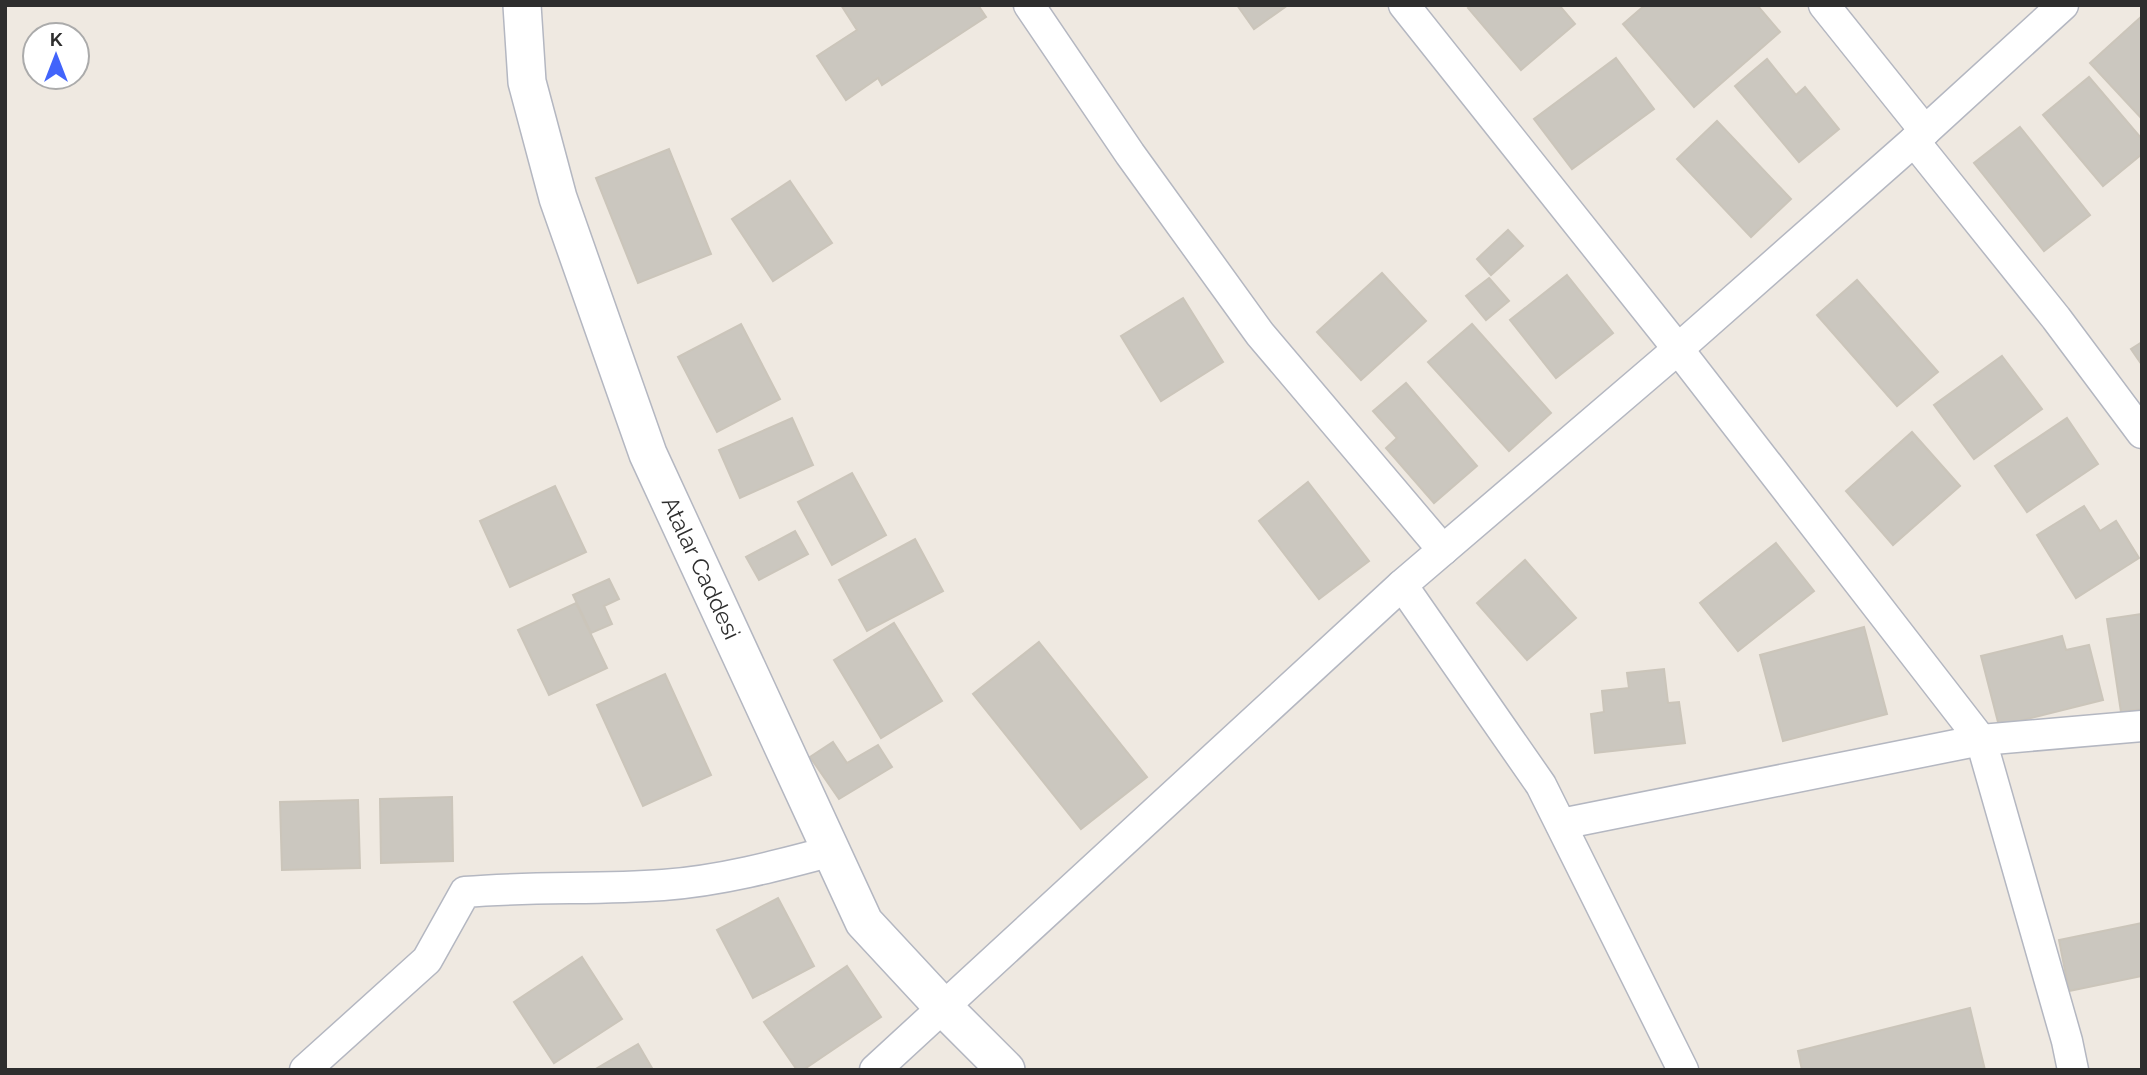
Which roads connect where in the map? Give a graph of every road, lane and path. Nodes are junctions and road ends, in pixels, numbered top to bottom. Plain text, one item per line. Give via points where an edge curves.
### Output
1 (522, 5) edge
2 (1029, 5) edge
3 (1404, 5) edge
4 (1824, 5) edge
5 (2063, 5) edge
6 (1919, 136) junction
7 (1678, 349) junction
8 (2142, 433) edge
9 (1443, 550) junction
10 (1402, 585) junction
11 (2142, 726) edge
12 (1981, 740) junction
13 (1561, 824) junction
14 (832, 851) junction
15 (943, 1007) junction
16 (305, 1070) edge
17 (875, 1070) edge
18 (1006, 1070) edge
19 (1683, 1070) edge
20 (2073, 1070) edge

1 - 14 street, Atalar Caddesi via 527,82 558,198 649,454
2 - 9 street via 1260,334
3 - 7 street
4 - 6 street
5 - 6 street
6 - 7 street
6 - 8 street
7 - 9 street
7 - 12 street
9 - 10 street
10 - 13 street via 1541,785
10 - 15 street
11 - 12 street
12 - 13 street
12 - 20 street
13 - 19 street
14 - 15 street, Atalar Caddesi via 864,922
14 - 16 street via 752,872 664,885 465,892 427,960
15 - 17 street
15 - 18 street, Atalar Caddesi

